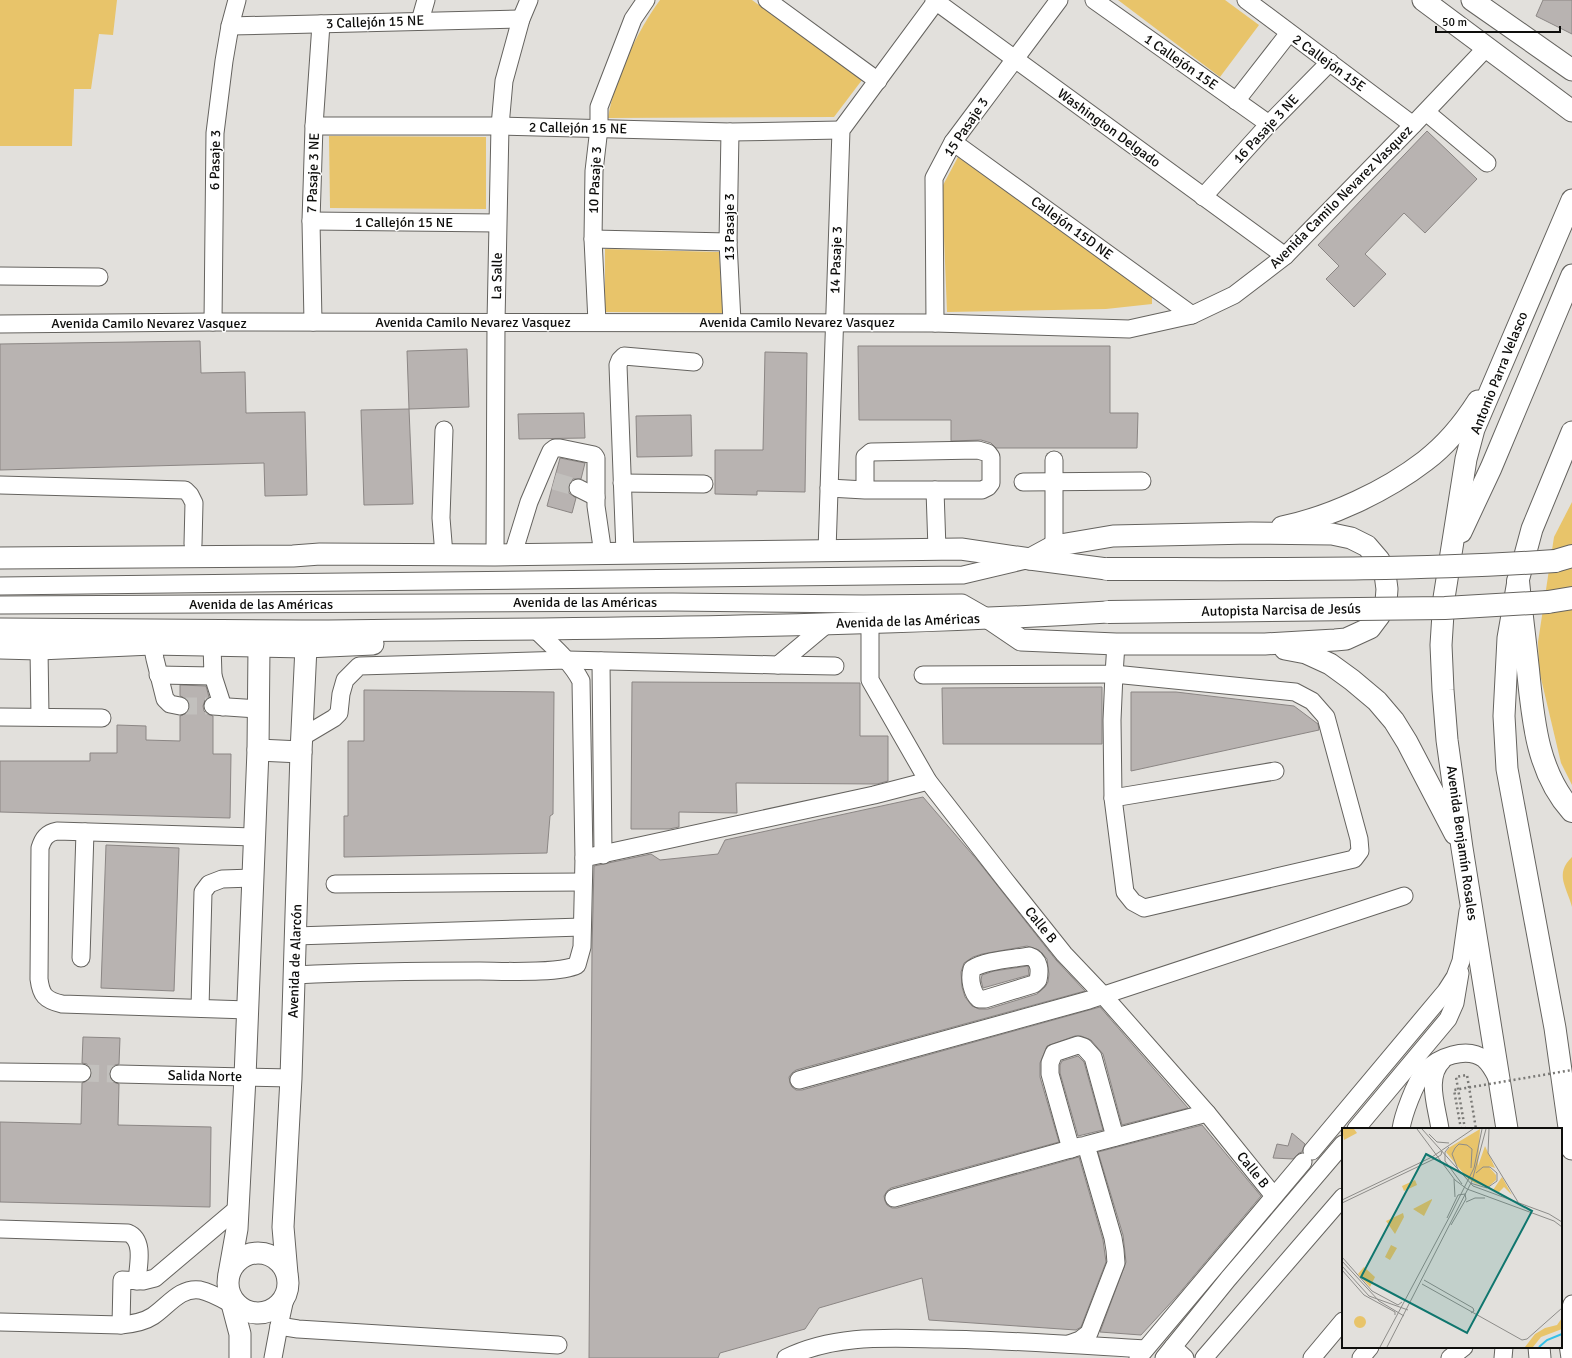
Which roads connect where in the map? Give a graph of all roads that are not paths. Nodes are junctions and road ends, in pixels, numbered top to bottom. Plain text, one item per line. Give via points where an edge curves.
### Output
1 (237, 0) edge
2 (426, 0) edge
3 (529, 0) edge
4 (646, 0) edge
5 (767, 0) edge
6 (936, 0) edge
7 (1059, 0) edge
8 (1094, 0) edge
9 (1246, 0) edge
10 (1423, 0) edge
11 (1472, 0) edge
12 (521, 18) junction
13 (420, 21) junction
14 (321, 24) junction
15 (230, 26) junction
16 (1289, 33) junction
17 (1487, 47) junction
18 (1015, 59) junction
19 (1330, 62) junction
20 (1572, 70) edge
21 (878, 81) junction
22 (1236, 101) junction
23 (1572, 111) edge
24 (1426, 112) junction
25 (1269, 124) junction
26 (314, 126) junction
27 (500, 126) junction
28 (1413, 126) junction
29 (599, 128) junction
30 (841, 130) junction
31 (730, 132) junction
32 (952, 142) junction
33 (1487, 163) dead end
34 (1203, 197) junction
35 (1572, 200) edge
36 (311, 221) junction
37 (497, 223) junction
38 (593, 239) junction
39 (728, 242) junction
40 (1285, 256) junction
41 (1572, 275) edge
42 (0, 276) edge
43 (99, 277) dead end
44 (1192, 315) junction
45 (213, 322) junction
46 (313, 322) junction
47 (496, 322) junction
48 (597, 322) junction
49 (732, 322) junction
50 (834, 322) junction
51 (935, 323) junction
52 (0, 324) edge
53 (1505, 358) junction
54 (694, 362) dead end
55 (444, 430) dead end
56 (1572, 432) edge
57 (1054, 460) dead end
58 (1142, 481) dead end
59 (1023, 482) dead end
60 (1053, 482) junction
61 (622, 483) junction
62 (704, 484) dead end
63 (0, 485) edge
64 (578, 488) tunnel mouth
65 (829, 488) junction
66 (865, 490) junction
67 (934, 490) junction
68 (596, 497) junction
69 (1251, 533) junction
70 (193, 544) junction
71 (0, 546) edge
72 (1054, 546) junction
73 (936, 549) junction
74 (827, 551) junction
75 (320, 554) junction
76 (603, 554) junction
77 (625, 554) junction
78 (1451, 554) junction
79 (444, 555) junction
80 (504, 555) junction
81 (0, 558) edge
82 (1030, 559) junction
83 (1566, 559) edge
84 (1107, 568) joint
85 (1518, 581) junction
86 (0, 586) edge
87 (1572, 598) edge
88 (1548, 602) junction
89 (1572, 603) edge
90 (0, 605) edge
91 (1108, 612) joint
92 (990, 619) junction
93 (870, 623) junction
94 (827, 624) junction
95 (0, 629) edge
96 (535, 629) junction
97 (302, 639) junction
98 (152, 644) junction
99 (212, 644) junction
100 (1116, 644) junction
101 (1265, 644) junction
102 (0, 647) edge
103 (259, 647) junction
104 (39, 648) junction
105 (566, 660) junction
106 (601, 661) junction
107 (778, 665) junction
108 (835, 666) dead end
109 (1114, 674) junction
110 (158, 675) junction
111 (923, 675) dead end
112 (213, 676) junction
113 (180, 706) tunnel mouth
114 (258, 709) junction
115 (0, 717) edge
116 (40, 717) junction
117 (102, 718) dead end
118 (301, 744) junction
119 (258, 750) junction
120 (1275, 770) dead end
121 (928, 781) junction
122 (1114, 798) junction
123 (1572, 811) edge
124 (85, 832) junction
125 (254, 836) junction
126 (1462, 848) junction
127 (603, 855) junction
128 (584, 858) junction
129 (253, 878) junction
130 (583, 882) junction
131 (334, 884) dead end
132 (1469, 887) junction
133 (1404, 896) dead end
134 (582, 927) junction
135 (296, 936) junction
136 (1064, 954) junction
137 (81, 958) dead end
138 (1461, 961) junction
139 (1038, 964) dead end
140 (294, 976) junction
141 (1102, 994) junction
142 (200, 1008) junction
143 (248, 1010) junction
144 (1450, 1056) junction
145 (0, 1072) edge
146 (82, 1073) tunnel mouth
147 (119, 1074) tunnel mouth
148 (245, 1077) junction
149 (291, 1078) junction
150 (799, 1080) dead end
151 (1500, 1085) junction
152 (1207, 1113) junction
153 (1357, 1128) edge
154 (1401, 1128) edge
155 (1440, 1128) edge
156 (1507, 1128) edge
157 (1115, 1137) junction
158 (1342, 1145) edge
159 (1079, 1147) junction
160 (1572, 1149) edge
161 (1274, 1196) junction
162 (894, 1198) dead end
163 (1342, 1198) edge
164 (238, 1206) junction
165 (0, 1229) edge
166 (138, 1281) junction
167 (287, 1284) junction
168 (233, 1295) junction
169 (1572, 1304) edge
170 (0, 1322) edge
171 (1342, 1323) edge
172 (121, 1325) junction
173 (279, 1326) junction
174 (1067, 1344) junction
175 (558, 1345) dead end
176 (1369, 1348) edge
177 (1463, 1348) edge
178 (1504, 1348) edge
179 (1539, 1348) edge
180 (1141, 1354) edge
181 (1174, 1354) edge
182 (240, 1358) edge
183 (273, 1358) edge
184 (786, 1358) edge
185 (1204, 1358) edge
186 (1312, 1358) edge
187 (1361, 1358) edge
188 (1450, 1358) edge
189 (1503, 1358) edge
190 (1540, 1358) edge
191 (1570, 1358) edge

1 - 15 street, 6 Pasaje 3
2 - 13 street
3 - 12 street, La Salle
4 - 29 street, 10 Pasaje 3 via 633,19 599,107
5 - 21 street
6 - 18 street, Washington Delgado
6 - 21 street
7 - 18 street, 15 Pasaje 3
8 - 22 street, 1 Callejón 15E
9 - 16 street, 2 Callejón 15E
10 - 17 main road
11 - 20 main road
12 - 13 street, 3 Callejón 15 NE
12 - 27 street, La Salle via 504,81
13 - 14 street, 3 Callejón 15 NE
14 - 15 street, 3 Callejón 15 NE
14 - 26 street, 7 Pasaje 3 NE
15 - 45 street, 6 Pasaje 3 via 215,133
16 - 19 street, 2 Callejón 15E
16 - 22 street
17 - 23 main road
17 - 24 street, Avenida Camilo Nevarez Vasquez
18 - 32 street, 15 Pasaje 3
18 - 34 street, Washington Delgado
19 - 25 street, 16 Pasaje 3 NE
19 - 28 street, 2 Callejón 15E
21 - 30 street
22 - 25 street, 1 Callejón 15E
24 - 28 street, Avenida Camilo Nevarez Vasquez
24 - 33 street
25 - 34 street, 16 Pasaje 3 NE
26 - 27 street, 2 Callejón 15 NE
26 - 36 street, 7 Pasaje 3 NE
27 - 29 street, 2 Callejón 15 NE
27 - 37 street, La Salle
28 - 40 street, Avenida Camilo Nevarez Vasquez
29 - 31 street, 2 Callejón 15 NE
29 - 38 street, 10 Pasaje 3 via 594,171
30 - 31 street, 2 Callejón 15 NE
30 - 50 street, 14 Pasaje 3
31 - 39 street, 13 Pasaje 3
32 - 44 street, Callejón 15D NE
32 - 51 street, 15 Pasaje 3 via 934,178
34 - 40 street, Washington Delgado
35 - 53 main road, Antonio Parra Velasco
36 - 37 street, 1 Callejón 15 NE
36 - 46 street, 7 Pasaje 3 NE
37 - 47 street, La Salle
38 - 39 street
38 - 48 street, 10 Pasaje 3
39 - 49 street, 13 Pasaje 3
40 - 44 street, Avenida Camilo Nevarez Vasquez via 1234,295
41 - 78 main road via 1491,468
42 - 43 street
44 - 51 street, Avenida Camilo Nevarez Vasquez via 1129,329
45 - 46 street, Avenida Camilo Nevarez Vasquez
45 - 52 street, Avenida Camilo Nevarez Vasquez
46 - 47 street, Avenida Camilo Nevarez Vasquez
47 - 48 street, Avenida Camilo Nevarez Vasquez
47 - 80 street, La Salle
48 - 49 street, Avenida Camilo Nevarez Vasquez
49 - 50 street, Avenida Camilo Nevarez Vasquez
50 - 51 street, Avenida Camilo Nevarez Vasquez
50 - 65 street, 14 Pasaje 3
53 - 69 main road via 1471,412 1450,437 1426,460 1400,478 1345,506 1297,524
53 - 78 main road, Antonio Parra Velasco via 1474,430 1466,459
54 - 61 street via 624,356 620,360 618,366
55 - 79 street via 441,518
56 - 85 main road via 1532,529
57 - 60 street
58 - 60 street
59 - 60 street
60 - 72 street
61 - 62 street
61 - 77 street
63 - 70 street via 185,490 194,503
64 - 68 street
65 - 66 street
65 - 74 street, 14 Pasaje 3
66 - 67 street
66 - 67 street via 865,457 871,452 978,450 988,453 991,457 991,483 988,487 982,490
67 - 73 street
68 - 76 street
68 - 80 street via 597,463 594,455 555,448 551,451 546,480 529,502
69 - 72 main road via 1113,536
69 - 101 main road via 1332,534 1351,538 1367,546 1379,560 1386,574 1386,602 1370,628 1346,639
70 - 71 main road
70 - 75 main road via 259,544
72 - 82 main road
73 - 74 main road
73 - 82 main road via 961,549
74 - 77 main road
75 - 79 main road
75 - 81 main road
76 - 77 main road
76 - 80 main road
78 - 126 main road, Avenida Benjamín Rosales via 1444,598 1442,682
79 - 80 main road
82 - 84 main road
82 - 86 street, Avenida de las Américas via 963,575
83 - 84 highway, bridge via 1498,565 1375,569
85 - 123 highway via 1535,733 1551,778
85 - 160 main road via 1508,638 1504,716 1507,769 1555,1028
87 - 88 highway, Autopista Narcisa de Jesús
88 - 89 highway
88 - 91 highway, Autopista Narcisa de Jesús, bridge via 1445,608
90 - 92 street, Avenida de las Américas via 962,603
91 - 92 main road, Autopista Narcisa de Jesús
92 - 93 main road, Avenida de las Américas
92 - 100 main road via 1021,640
93 - 94 main road, Avenida de las Américas
93 - 121 street, Calle B via 870,680
94 - 96 main road, Avenida de las Américas
94 - 107 street
95 - 97 main road, Avenida de las Américas
96 - 97 main road, Avenida de las Américas via 460,630 384,644
96 - 105 street
97 - 103 main road
97 - 118 main road, Avenida de Alarcón
98 - 99 main road
98 - 104 main road
98 - 110 street
99 - 103 main road
99 - 112 street
100 - 101 main road
100 - 109 street
101 - 126 main road via 1306,653 1330,664 1377,701 1407,742
102 - 104 main road
103 - 114 main road
104 - 116 street
105 - 106 street
105 - 118 street via 359,666 345,680 339,713
105 - 128 street via 581,681
106 - 107 street
106 - 127 street
107 - 108 street
109 - 111 street
109 - 122 street
109 - 122 street via 1295,692 1312,701 1326,717 1360,839 1360,851 1354,859 1144,908 1133,902 1125,892
110 - 112 street
110 - 113 street via 165,699 170,704
112 - 114 street via 218,707
114 - 119 main road
115 - 116 street
116 - 117 street
118 - 119 main road
118 - 135 main road, Avenida de Alarcón
119 - 125 main road
120 - 122 street
121 - 127 street
121 - 136 street, Calle B
124 - 125 street
124 - 137 street
124 - 142 street via 50,832 40,848 41,990 53,1002 62,1004
125 - 129 main road
126 - 132 main road, Avenida Benjamín Rosales
127 - 128 street
128 - 130 street
129 - 142 street via 222,878 209,884 203,892
129 - 143 main road
130 - 131 street
130 - 134 street
132 - 138 street via 1468,915
132 - 151 main road, Avenida Benjamín Rosales
133 - 141 street
134 - 135 street
134 - 140 street via 582,947 577,965 570,969
135 - 140 main road, Avenida de Alarcón
136 - 139 street
136 - 141 street, Calle B
138 - 153 street via 1457,996 1448,1019
138 - 161 street via 1446,991
140 - 149 main road, Avenida de Alarcón
141 - 150 street via 1090,1000
141 - 152 street, Calle B
142 - 143 street
143 - 148 main road
144 - 151 street via 1466,1053 1484,1059
144 - 154 street via 1428,1067 1418,1080
144 - 155 street via 1439,1064 1432,1082
145 - 146 street
147 - 148 street, Salida Norte
148 - 149 street, Salida Norte
148 - 164 main road
149 - 167 main road, Avenida de Alarcón via 282,1227
151 - 156 main road, Avenida Benjamín Rosales
152 - 157 street
152 - 161 street, Calle B
157 - 159 street
157 - 159 street via 1093,1057 1084,1047 1078,1045 1054,1053 1050,1063 1050,1074
158 - 181 street via 1228,1279
159 - 162 street
159 - 174 street via 1113,1238 1116,1262 1089,1333 1080,1340
161 - 180 street
163 - 185 street
164 - 166 street via 155,1278
164 - 168 main road
165 - 166 street via 128,1233 139,1246
166 - 172 street via 122,1280
167 - 168 main road via 281,1304 263,1314 252,1313
167 - 168 main road via 283,1266 276,1259 258,1252 248,1254 233,1265
167 - 173 street, Avenida de Alarcón
168 - 172 street via 189,1290 181,1293 152,1317 134,1324
168 - 182 main road via 240,1334
169 - 191 street via 1567,1325
170 - 172 street
171 - 186 street
173 - 175 street
173 - 183 street, Avenida de Alarcón
174 - 180 street
174 - 184 street via 868,1338 813,1346
176 - 187 street
177 - 188 street
178 - 189 street
179 - 190 main road

